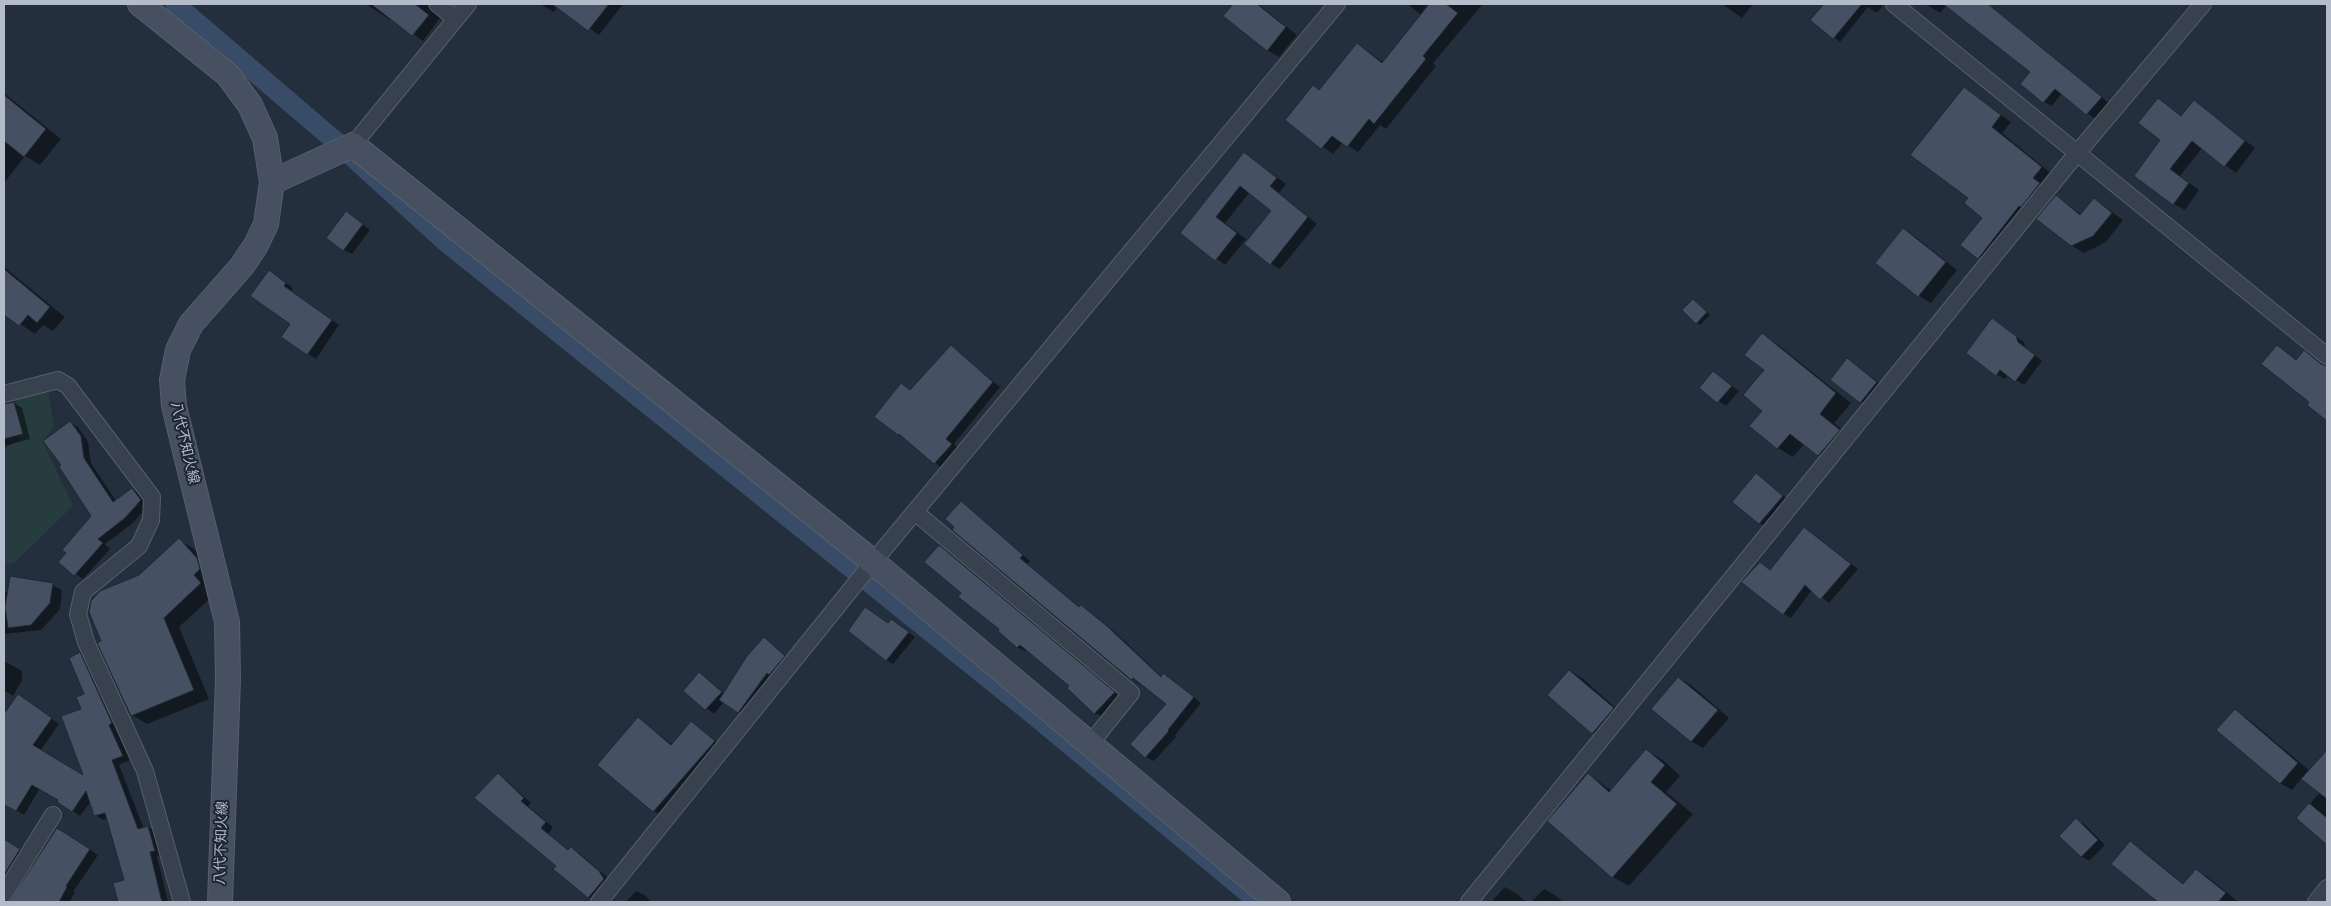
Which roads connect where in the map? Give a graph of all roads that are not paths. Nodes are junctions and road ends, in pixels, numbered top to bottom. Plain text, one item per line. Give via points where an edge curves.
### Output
1 (140, 4) edge
2 (437, 4) edge
3 (468, 4) edge
4 (1337, 4) edge
5 (1894, 4) edge
6 (2203, 4) edge
7 (456, 19) junction
8 (352, 146) junction
9 (2078, 152) junction
10 (272, 182) junction
11 (2327, 356) edge
12 (4, 394) edge
13 (915, 512) junction
14 (873, 562) junction
15 (1090, 744) junction
16 (53, 815) dead end
17 (2327, 888) edge
18 (4, 894) edge
19 (182, 902) edge
20 (220, 902) edge
21 (599, 902) edge
22 (1278, 902) edge
23 (1469, 902) edge
24 (2316, 902) edge

1 - 10 street, 八代不知火線 via 228,75 250,105 265,138
2 - 7 street
3 - 7 street
4 - 13 street
5 - 9 street
6 - 9 street
7 - 8 street
8 - 10 street
8 - 14 street
9 - 11 street
9 - 23 street
10 - 20 street, 八代不知火線 via 266,224 256,245 192,324 178,350 172,380 174,406 227,622
12 - 19 street via 58,380 68,386 152,497 151,520 139,546 83,592 78,614 86,642 145,771
13 - 14 street
13 - 15 street via 1131,693
14 - 15 street
14 - 21 street
15 - 22 street
16 - 18 street
17 - 24 street

